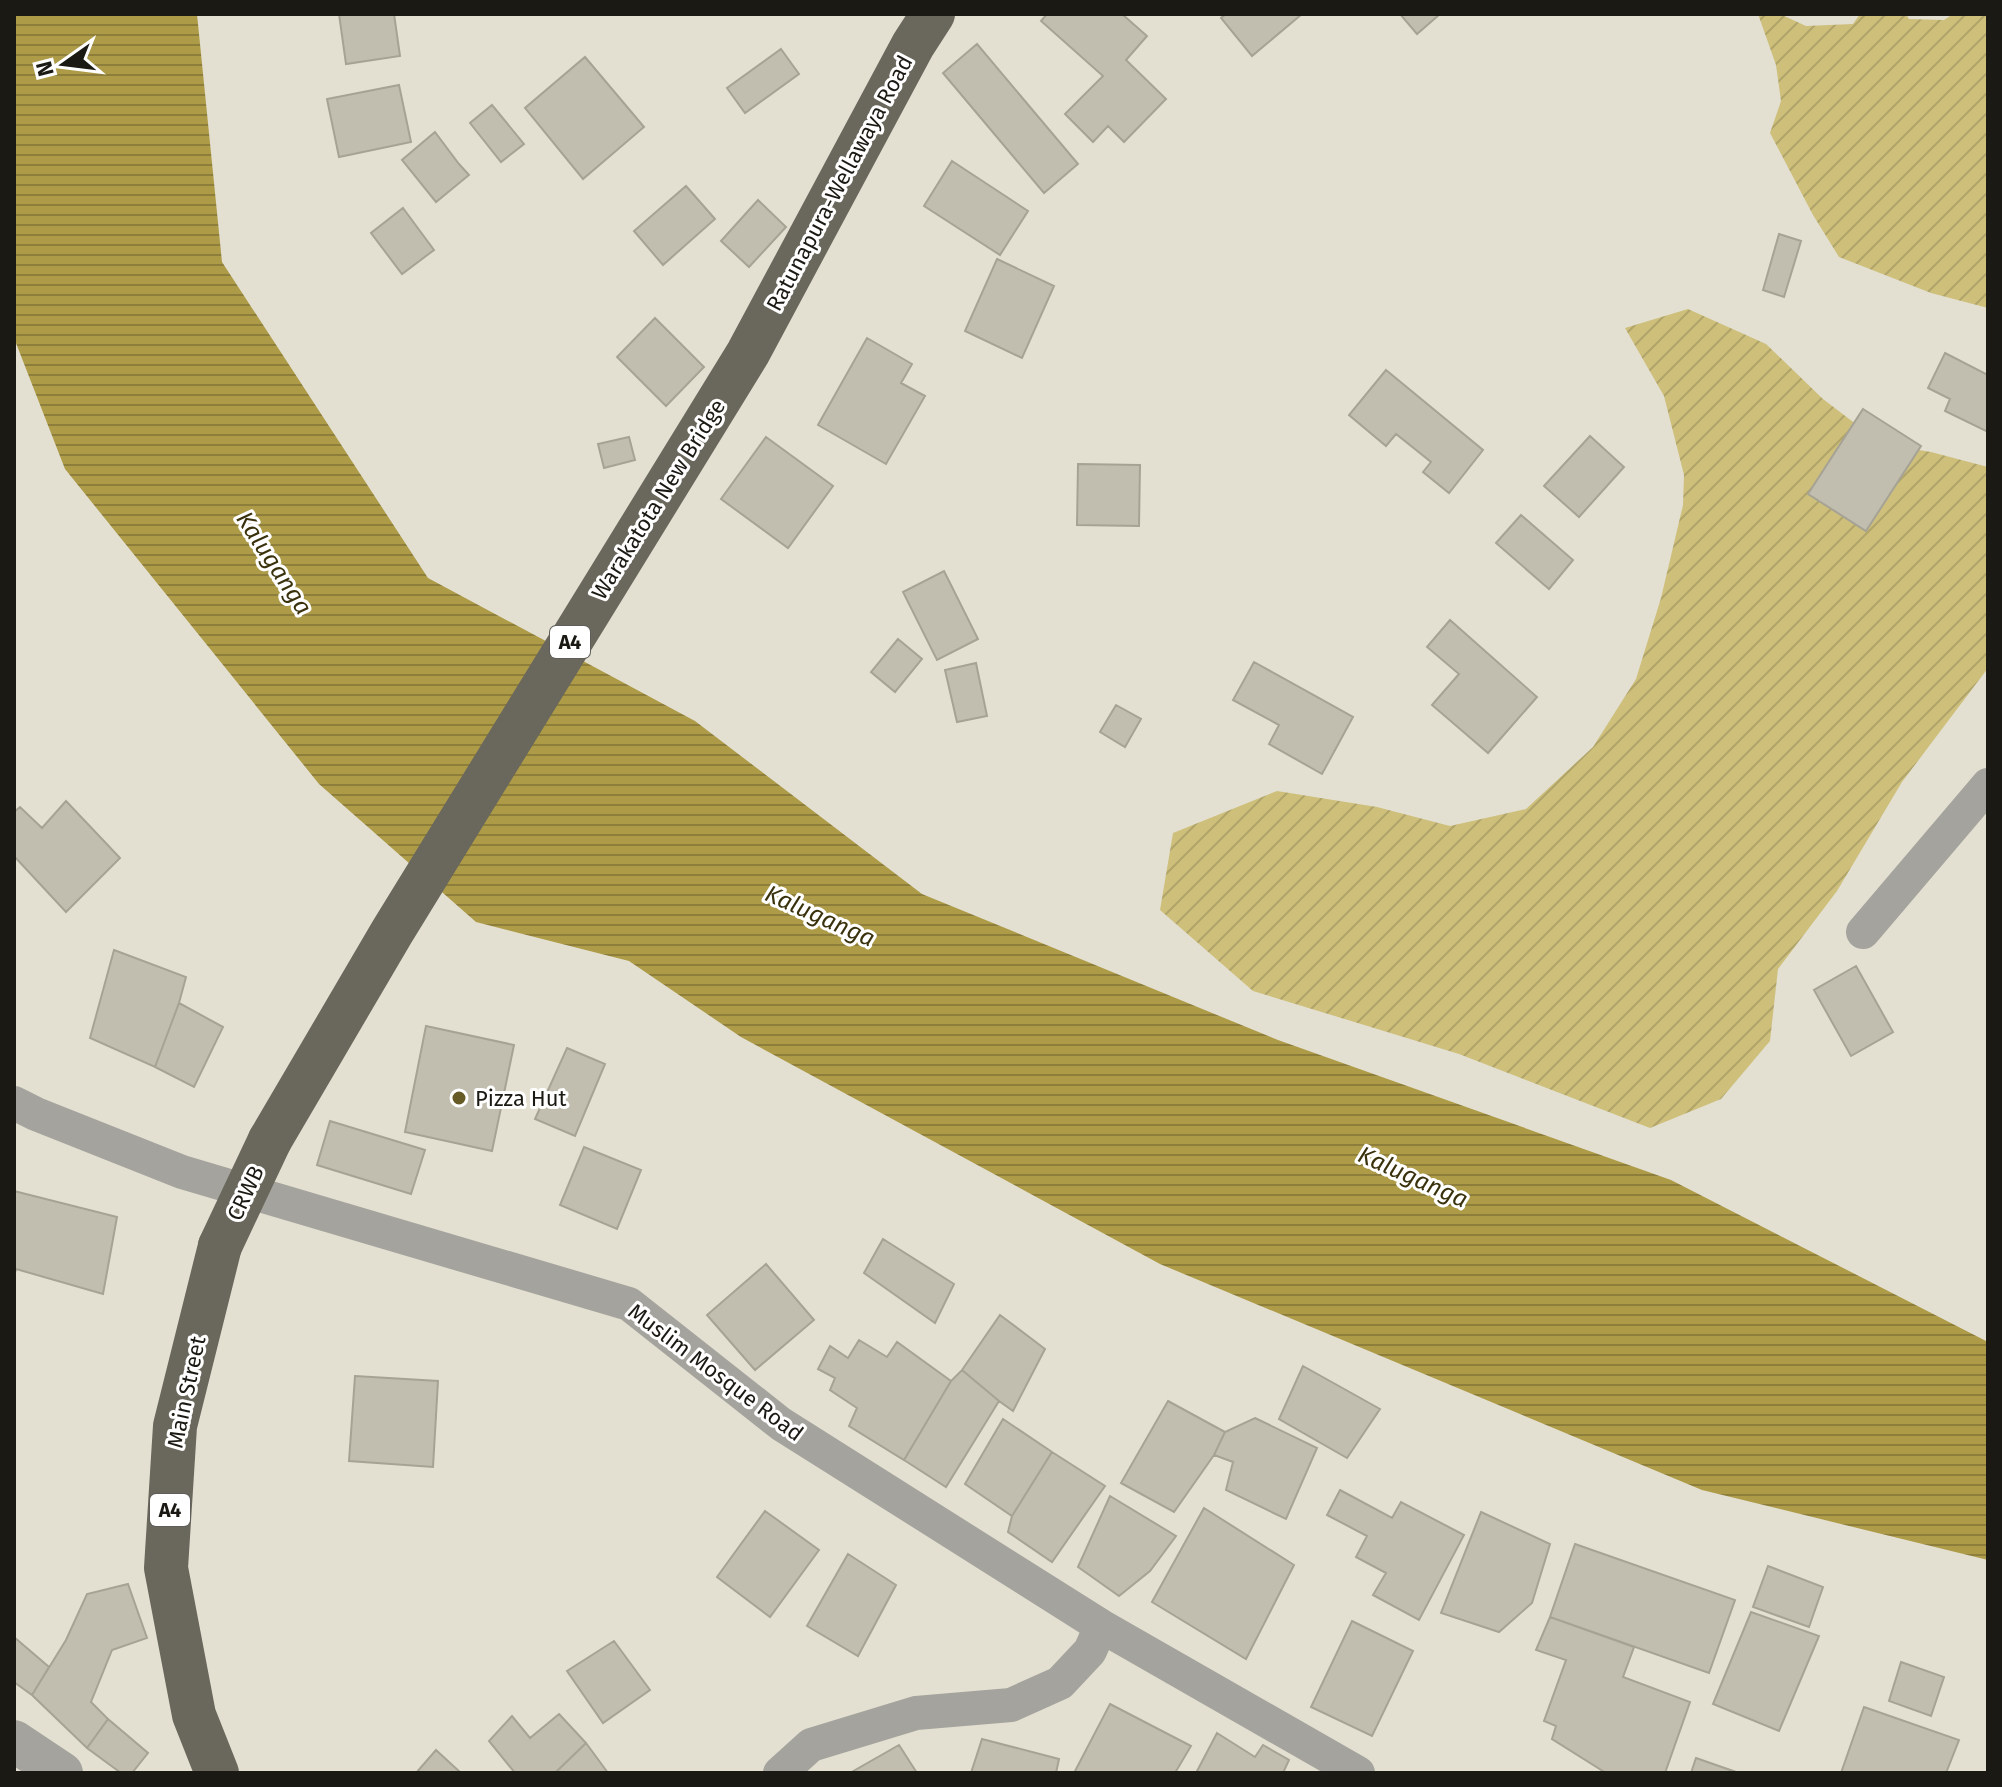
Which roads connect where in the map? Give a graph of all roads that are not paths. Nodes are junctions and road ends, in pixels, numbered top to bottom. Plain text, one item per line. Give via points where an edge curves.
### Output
1 (933, 14) edge
2 (748, 353) joint
3 (1988, 785) edge
4 (1863, 932) dead end
5 (14, 1103) edge
6 (270, 1140) joint
7 (220, 1246) joint
8 (1101, 1626) junction
9 (14, 1741) edge
10 (62, 1773) edge
11 (217, 1773) edge
12 (780, 1773) edge
13 (1358, 1773) edge

1 - 2 highway, Ratunapura-Wellawaya Road / A4
2 - 6 highway, Warakatota New Bridge / A4
3 - 4 street
5 - 8 street, Muslim Mosque Road via 182,1172 629,1304 781,1424
6 - 7 highway, CRWB / A4, bridge
7 - 11 highway, Main Street / A4 via 175,1426 166,1568 194,1715
8 - 12 street via 1090,1651 1060,1683 1047,1689 1011,1705 916,1713 811,1745
8 - 13 street, Muslim Mosque Road
9 - 10 street

